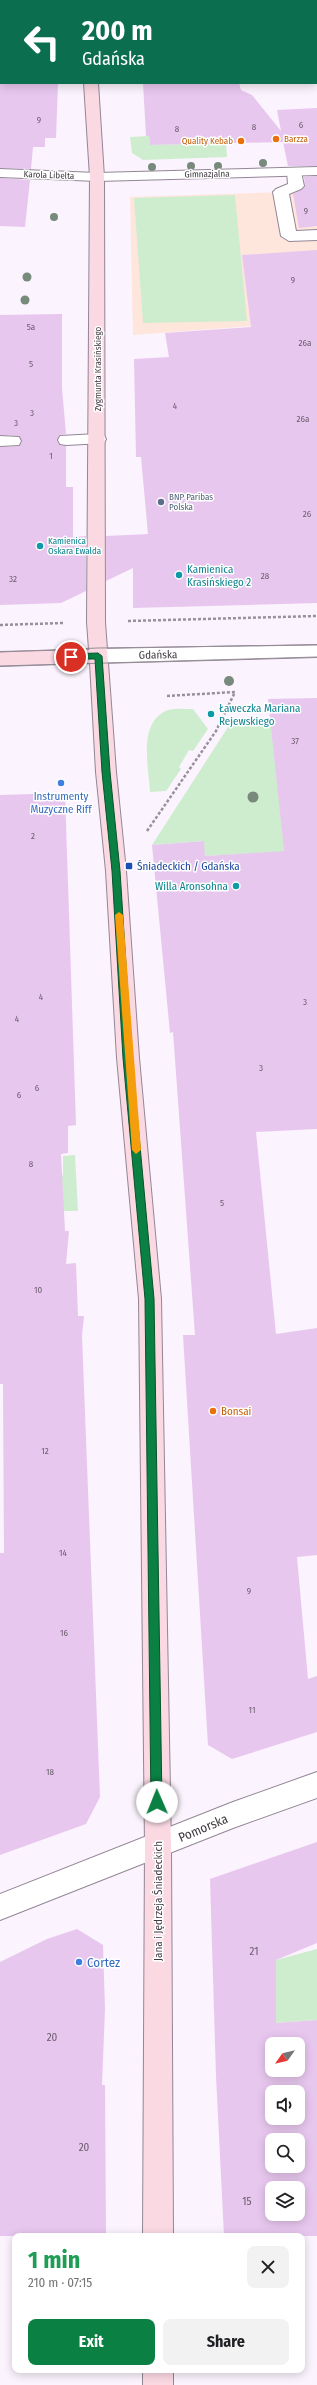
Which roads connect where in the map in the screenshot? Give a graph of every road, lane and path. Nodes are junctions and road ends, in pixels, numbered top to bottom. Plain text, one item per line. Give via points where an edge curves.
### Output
1 (91, 84) edge
2 (317, 171) edge
3 (294, 172) junction
4 (0, 173) edge
5 (97, 177) junction
6 (317, 235) edge
7 (98, 439) junction
8 (66, 440) dead end
9 (317, 616) edge
10 (96, 622) junction
11 (0, 625) edge
12 (317, 651) edge
13 (98, 656) junction
14 (0, 658) edge
15 (166, 696) dead end
16 (116, 871) junction
17 (317, 1785) edge
18 (158, 1847) junction
19 (0, 1907) edge
20 (158, 2233) edge
21 (158, 2373) edge
22 (158, 2385) edge

1 - 5 street, Zygmunta Krasińskiego
2 - 3 street, Gimnazjalna
3 - 5 street, Gimnazjalna
3 - 6 street via 296,186 282,192 289,236
4 - 5 street, Karola Libelta
5 - 7 street, Zygmunta Krasińskiego
7 - 8 street
7 - 10 street, Zygmunta Krasińskiego
9 - 10 path
10 - 11 path
10 - 13 street, Zygmunta Krasińskiego
12 - 13 street, Gdańska
13 - 14 street, Gdańska
13 - 16 street, Jana i Jędrzeja Śniadeckich
15 - 16 path via 235,692 216,731 171,798
16 - 18 street, Jana i Jędrzeja Śniadeckich via 128,1058 150,1299
17 - 18 street, Pomorska via 233,1815
18 - 19 street, Pomorska
18 - 20 street, Jana i Jędrzeja Śniadeckich
21 - 22 street

